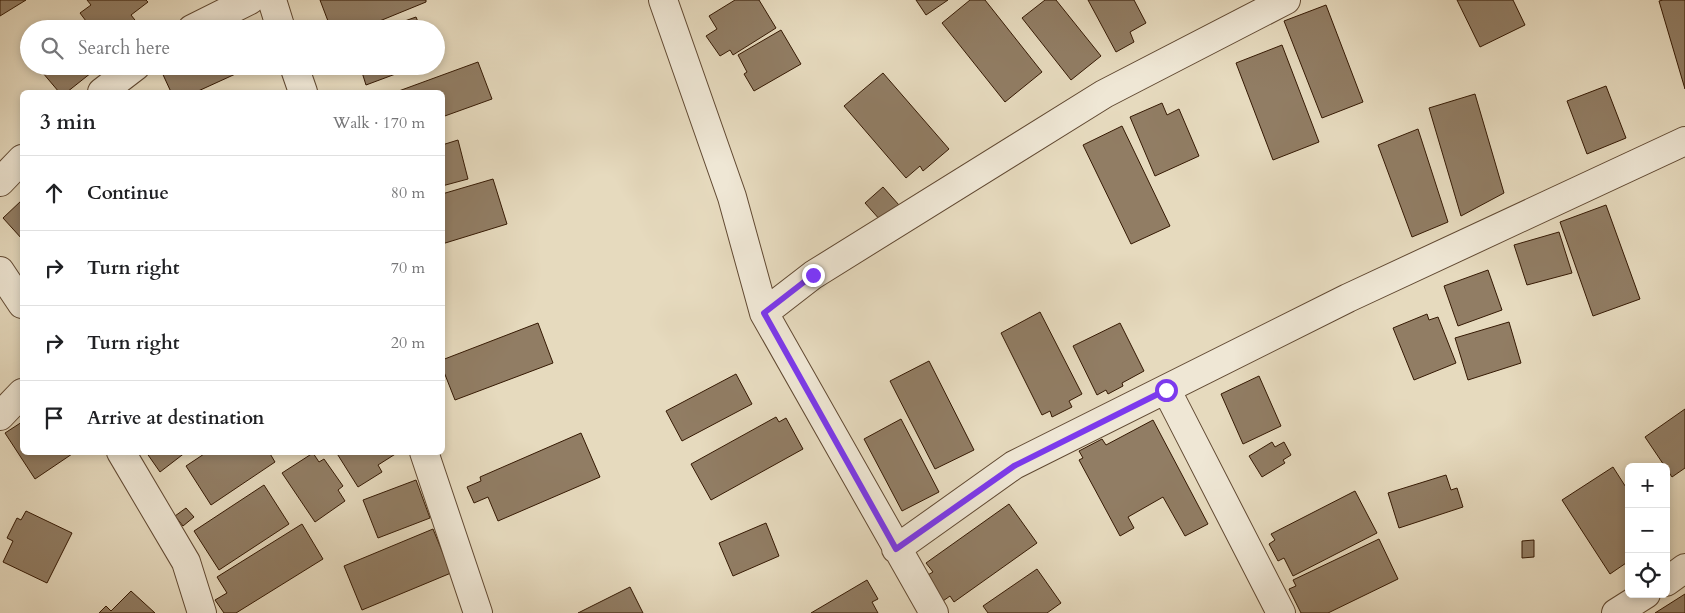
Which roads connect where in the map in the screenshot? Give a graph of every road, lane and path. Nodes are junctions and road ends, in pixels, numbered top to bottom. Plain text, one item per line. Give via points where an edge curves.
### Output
1 (250, 0) edge
2 (272, 0) edge
3 (662, 0) edge
4 (1286, 0) edge
5 (210, 20) edge
6 (279, 20) edge
7 (124, 75) edge
8 (297, 75) edge
9 (105, 90) edge
10 (302, 90) edge
11 (1685, 140) edge
12 (20, 161) edge
13 (0, 182) edge
14 (0, 271) edge
15 (20, 301) edge
16 (764, 313) junction
17 (1166, 390) junction
18 (20, 396) edge
19 (0, 416) edge
20 (123, 455) edge
21 (425, 455) edge
22 (896, 549) junction
23 (1685, 568) edge
24 (1670, 579) edge
25 (1640, 598) edge
26 (202, 613) edge
27 (478, 613) edge
28 (934, 613) edge
29 (1281, 613) edge
30 (1616, 613) edge

1 - 5 street
2 - 6 street
3 - 16 street via 732,197
4 - 16 street via 1104,94 813,275
7 - 9 street
8 - 10 street
11 - 17 street via 1348,298
12 - 13 street
14 - 15 street
16 - 22 street
17 - 22 street via 1014,466
17 - 29 street
18 - 19 street
20 - 26 street via 186,562
21 - 27 street
22 - 28 street
23 - 24 street
25 - 30 street

